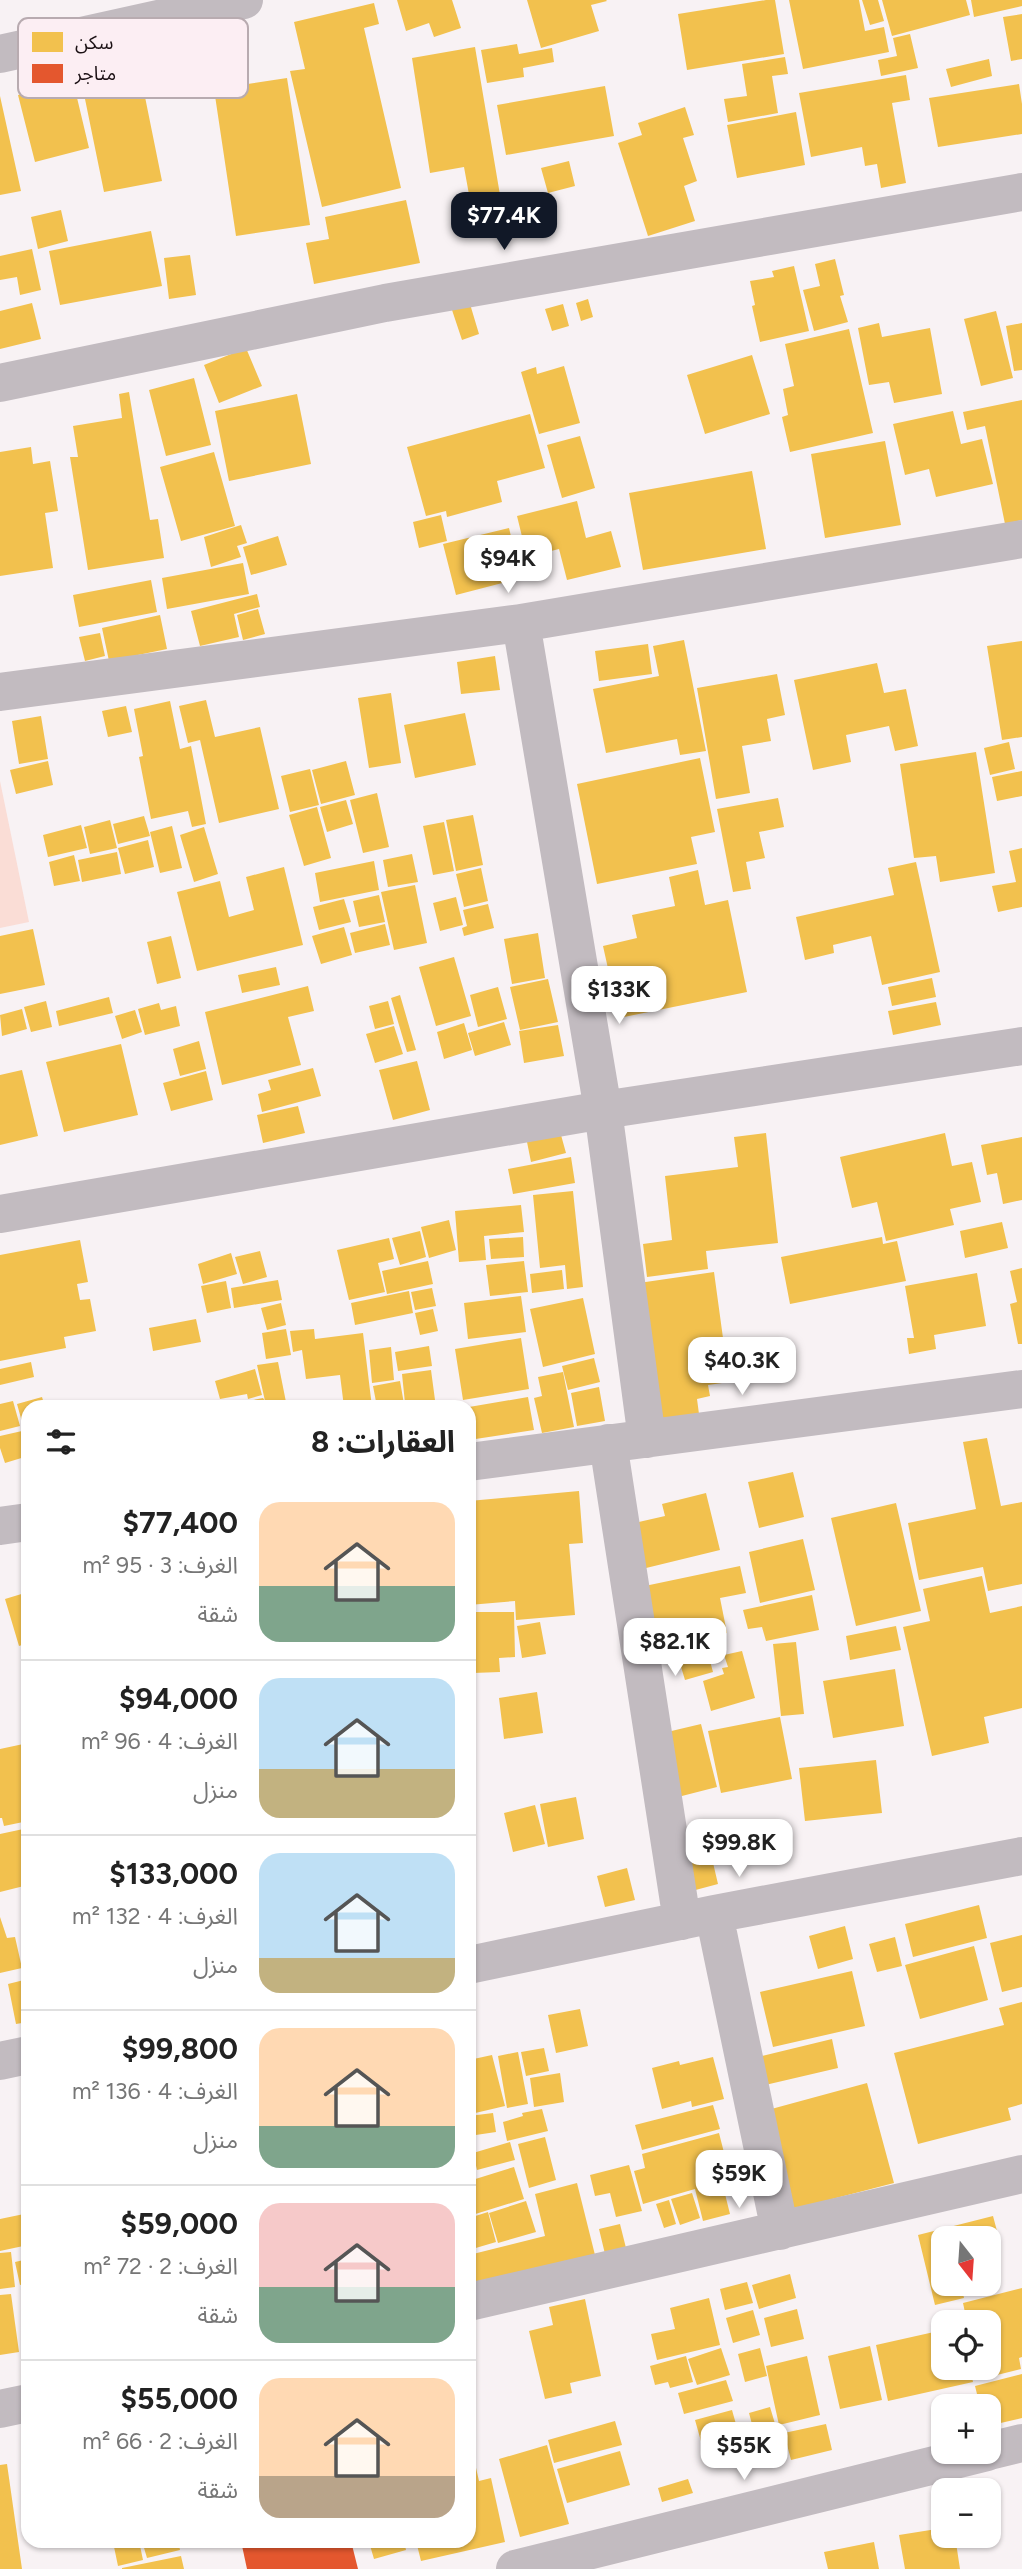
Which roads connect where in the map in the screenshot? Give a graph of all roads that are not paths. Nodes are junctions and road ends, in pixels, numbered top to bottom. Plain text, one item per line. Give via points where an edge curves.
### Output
1 (244, 0) edge
2 (163, 18) edge
3 (18, 50) edge
4 (0, 54) edge
5 (1022, 192) edge
6 (0, 383) edge
7 (1022, 539) edge
8 (521, 623) junction
9 (0, 692) edge
10 (1022, 1046) edge
11 (603, 1110) junction
12 (0, 1214) edge
13 (1022, 1389) edge
14 (647, 1439) junction
15 (608, 1443) junction
16 (476, 1461) edge
17 (21, 1523) edge
18 (0, 1526) edge
19 (1022, 1856) edge
20 (698, 1918) junction
21 (476, 1964) edge
22 (21, 2056) edge
23 (0, 2061) edge
24 (1022, 2174) edge
25 (780, 2231) junction
26 (476, 2300) edge
27 (21, 2404) edge
28 (0, 2409) edge
29 (1022, 2443) edge
30 (1001, 2448) edge
31 (942, 2464) edge
32 (609, 2558) edge
33 (515, 2569) edge

1 - 2 street
3 - 4 street
5 - 6 street via 384,303
7 - 8 street
8 - 9 street
8 - 11 street
10 - 11 street
11 - 12 street
11 - 14 street
13 - 14 street
14 - 15 street
15 - 16 street
15 - 20 street
17 - 18 street
19 - 20 street
20 - 21 street
20 - 25 street
22 - 23 street
24 - 25 street
25 - 26 street
27 - 28 street
29 - 30 street
31 - 32 street
32 - 33 street

